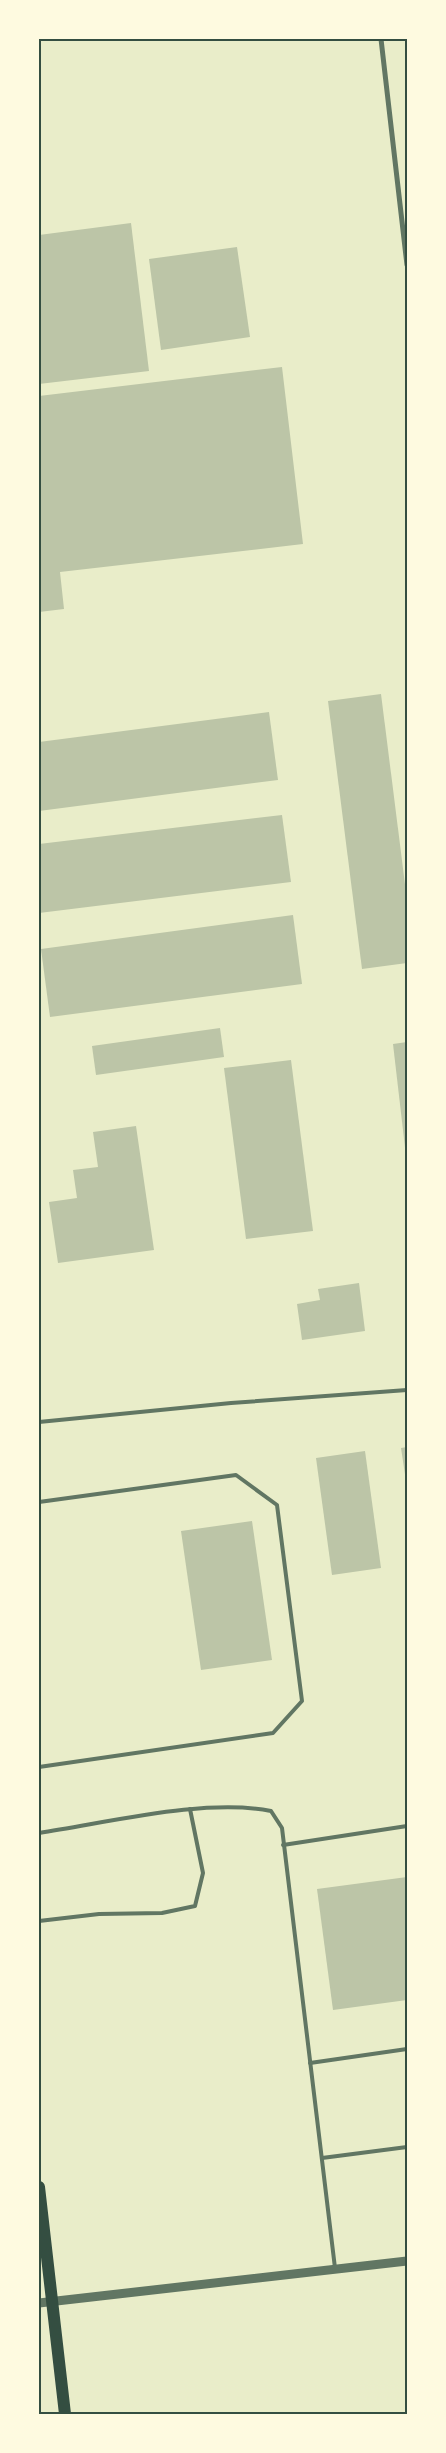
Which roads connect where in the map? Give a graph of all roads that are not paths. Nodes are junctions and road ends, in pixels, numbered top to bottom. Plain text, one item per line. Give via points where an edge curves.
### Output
1 (381, 39) edge
2 (407, 265) edge
3 (407, 1390) edge
4 (39, 1422) edge
5 (39, 1502) edge
6 (39, 1767) edge
7 (190, 1809) junction
8 (407, 1826) edge
9 (39, 1834) edge
10 (283, 1845) junction
11 (39, 1921) edge
12 (407, 2049) edge
13 (310, 2063) junction
14 (407, 2147) edge
15 (322, 2158) junction
16 (39, 2187) edge
17 (407, 2261) edge
18 (336, 2269) junction
19 (53, 2301) junction
20 (39, 2303) edge
21 (65, 2414) edge

1 - 2 street
3 - 4 lane
5 - 6 lane via 236,1475 277,1505 302,1701 273,1734
7 - 9 lane
7 - 10 lane via 251,1807 271,1811 282,1828
7 - 11 lane via 203,1873 196,1906 162,1913 99,1914
8 - 10 lane
10 - 13 lane
12 - 13 lane
13 - 15 lane
14 - 15 lane
15 - 18 lane
16 - 19 main road
17 - 18 street
18 - 19 street
19 - 20 street
19 - 21 main road

